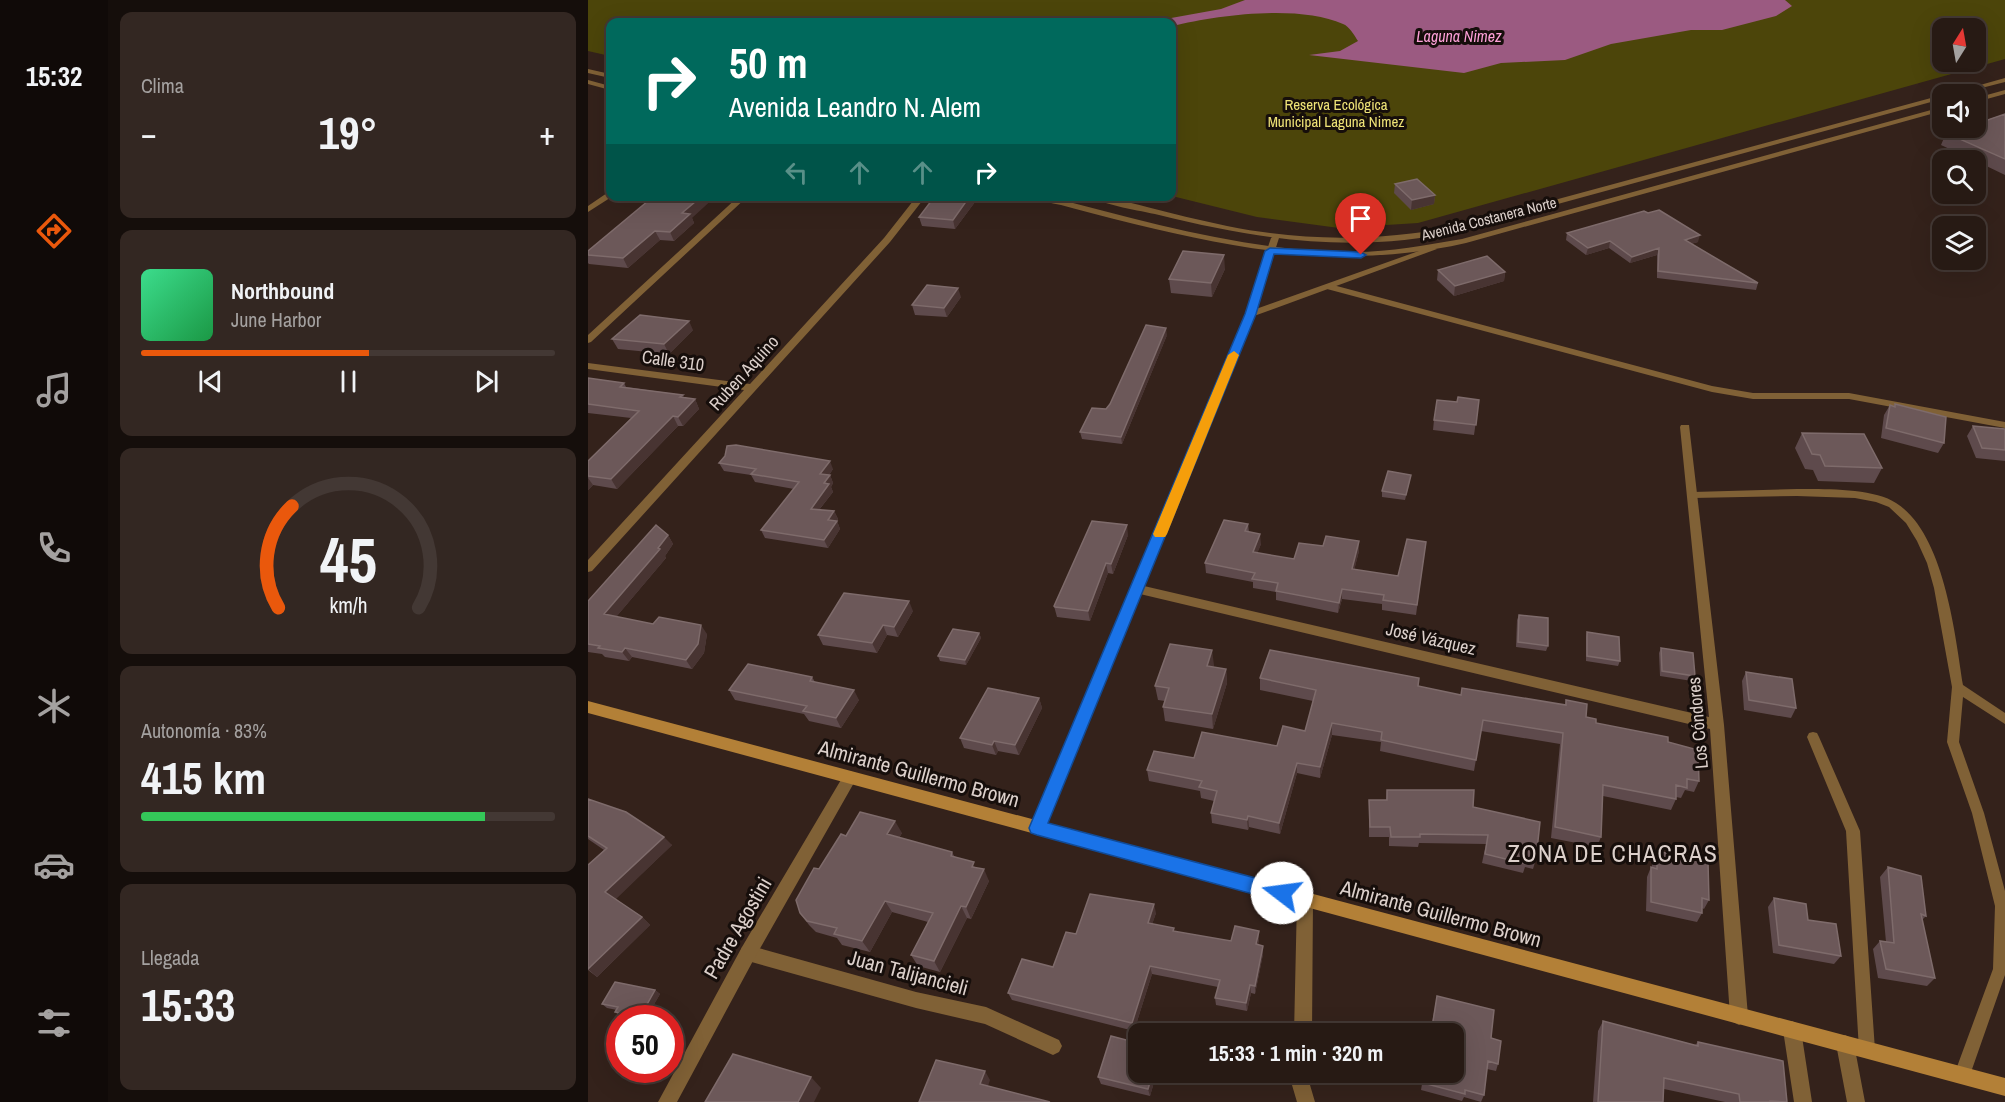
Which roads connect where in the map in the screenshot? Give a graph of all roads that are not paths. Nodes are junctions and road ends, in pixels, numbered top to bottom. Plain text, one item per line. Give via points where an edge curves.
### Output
1 (588, 71) edge
2 (606, 75) edge
3 (2005, 80) edge
4 (588, 82) edge
5 (1986, 85) edge
6 (606, 87) edge
7 (2005, 92) edge
8 (1986, 97) edge
9 (1932, 100) edge
10 (1910, 106) junction
11 (1932, 112) edge
12 (1927, 113) junction
13 (606, 198) edge
14 (739, 201) edge
15 (918, 201) edge
16 (1055, 201) edge
17 (1112, 201) edge
18 (588, 210) edge
19 (1275, 238) junction
20 (1433, 249) junction
21 (1270, 251) junction
22 (1330, 287) junction
23 (1250, 314) junction
24 (588, 340) edge
25 (588, 366) edge
26 (753, 388) junction
27 (2005, 425) edge
28 (1685, 427) dead end
29 (1693, 495) junction
30 (588, 568) edge
31 (1137, 589) junction
32 (1958, 687) junction
33 (588, 708) edge
34 (2005, 719) edge
35 (1717, 724) junction
36 (1813, 737) dead end
37 (850, 777) junction
38 (1037, 828) junction
39 (1305, 899) junction
40 (748, 952) junction
41 (1739, 1016) junction
42 (1303, 1023) edge
43 (1792, 1030) junction
44 (1845, 1044) junction
45 (1053, 1046) dead end
46 (1867, 1050) junction
47 (1962, 1075) junction
48 (1301, 1083) edge
49 (2005, 1087) edge
50 (667, 1102) edge
51 (1306, 1102) edge
52 (1803, 1102) edge
53 (1856, 1102) edge

1 - 2 street
3 - 5 street
4 - 6 street
7 - 8 street
9 - 10 street, Avenida Costanera Norte
10 - 12 street
10 - 19 street, Avenida Costanera Norte via 1431,235 1334,243
11 - 12 street, Avenida Costanera Norte
12 - 20 street, Avenida Costanera Norte
13 - 18 street
14 - 24 street
15 - 26 street, Ruben Aquino
16 - 21 street, Avenida Costanera Norte
17 - 19 street, Avenida Costanera Norte
19 - 21 street
20 - 21 street, Avenida Costanera Norte via 1337,255
20 - 22 street
21 - 23 street
22 - 23 street
22 - 27 lane via 1712,389 1753,396 1849,396
23 - 31 street
25 - 26 street, Calle 310
26 - 30 street, Ruben Aquino
28 - 29 street, Los Cóndores
29 - 32 lane via 1785,492 1847,495 1892,504 1916,529 1940,587
29 - 35 street, Los Cóndores
31 - 35 street, José Vázquez
31 - 38 street
32 - 34 lane
32 - 47 lane via 1953,742 1978,813 2002,906 2000,969
33 - 37 main road, Almirante Guillermo Brown
35 - 41 street, Los Cóndores
36 - 46 lane via 1853,831
37 - 38 main road, Almirante Guillermo Brown
37 - 40 street, Padre Agostini
38 - 39 main road, Almirante Guillermo Brown
39 - 41 main road, Almirante Guillermo Brown
39 - 42 street
40 - 45 street, Juan Talijancieli via 986,1016
40 - 50 street, Padre Agostini
41 - 43 main road, Almirante Guillermo Brown
43 - 44 main road, Almirante Guillermo Brown
43 - 52 street
44 - 46 main road, Almirante Guillermo Brown
44 - 53 street
46 - 47 main road, Almirante Guillermo Brown
47 - 49 main road, Almirante Guillermo Brown
48 - 51 street

